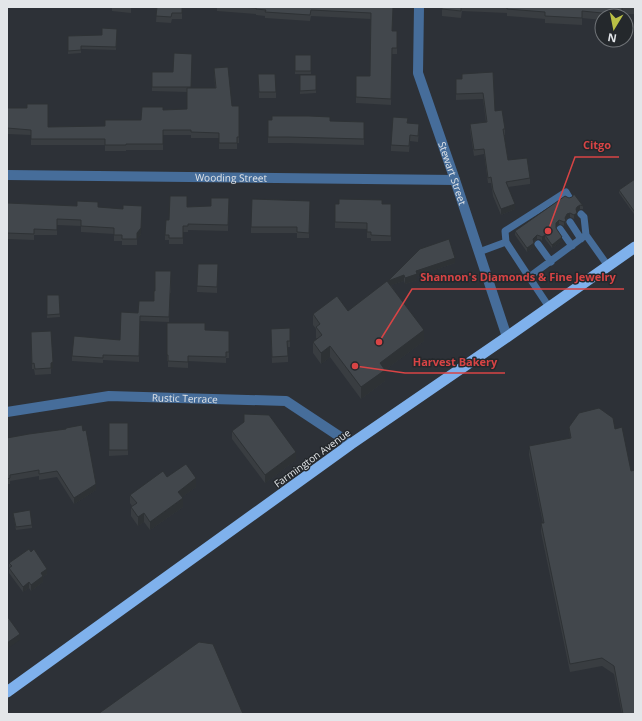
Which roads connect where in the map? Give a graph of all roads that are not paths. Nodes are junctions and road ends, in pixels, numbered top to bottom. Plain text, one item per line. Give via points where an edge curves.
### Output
1 (419, 7) edge
2 (7, 175) edge
3 (455, 180) junction
4 (569, 197) edge
5 (581, 214) dead end
6 (570, 222) dead end
7 (560, 229) dead end
8 (583, 237) junction
9 (506, 242) junction
10 (538, 244) dead end
11 (572, 246) junction
12 (635, 247) edge
13 (479, 252) junction
14 (551, 262) junction
15 (608, 266) junction
16 (529, 277) junction
17 (549, 307) junction
18 (508, 337) junction
19 (7, 412) edge
20 (351, 444) junction
21 (7, 692) edge

1 - 3 street, Stewart Street via 418,73
2 - 3 street, Wooding Street
3 - 13 street, Stewart Street
4 - 9 lane via 566,192 556,202 524,223 505,231
5 - 8 lane via 584,217
6 - 8 lane
7 - 11 lane
8 - 11 lane
8 - 15 lane
9 - 13 lane
9 - 16 lane
10 - 14 lane
11 - 14 lane
12 - 15 highway, Farmington Avenue
13 - 18 street, Stewart Street
14 - 16 lane
15 - 17 highway, Farmington Avenue
16 - 17 lane
17 - 18 highway, Farmington Avenue
18 - 20 highway, Farmington Avenue
19 - 20 street, Rustic Terrace via 109,396 286,401
20 - 21 highway, Farmington Avenue

